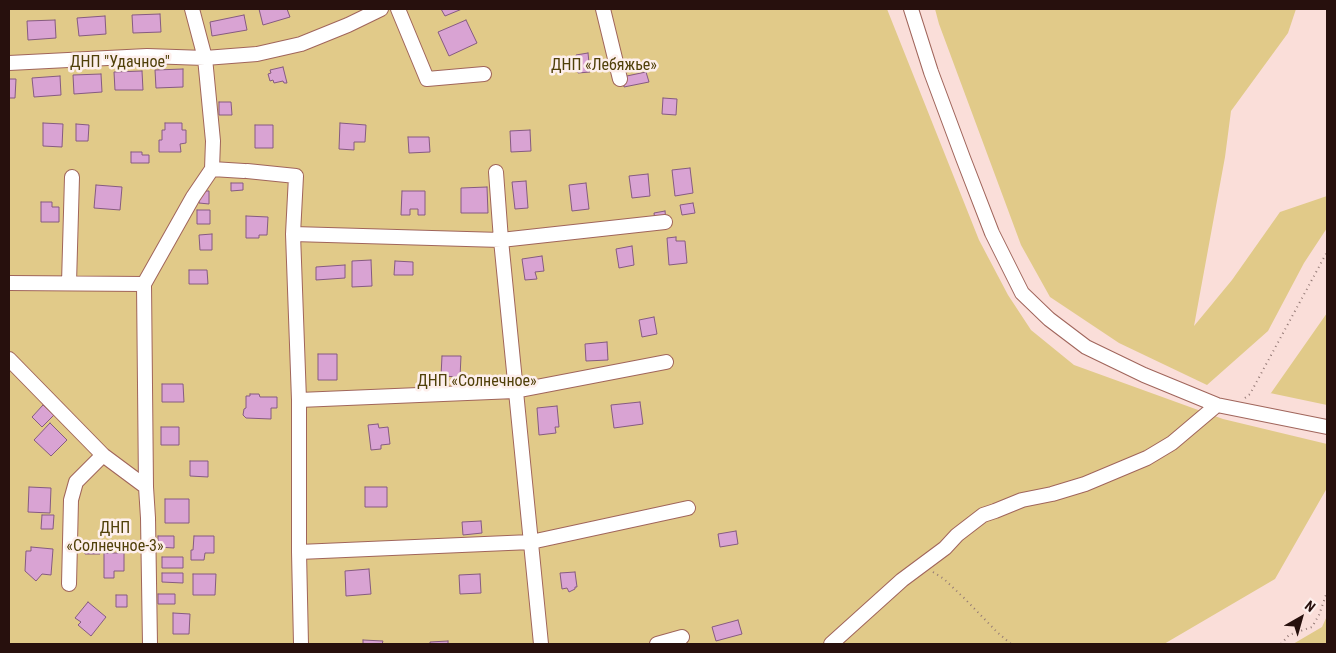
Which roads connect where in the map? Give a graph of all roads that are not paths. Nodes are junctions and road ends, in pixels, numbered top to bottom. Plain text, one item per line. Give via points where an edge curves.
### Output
1 (192, 9) edge
2 (381, 9) edge
3 (398, 9) edge
4 (603, 9) edge
5 (911, 9) edge
6 (205, 58) junction
7 (9, 63) edge
8 (484, 74) dead end
9 (620, 80) dead end
10 (212, 168) junction
11 (496, 172) dead end
12 (72, 177) dead end
13 (665, 222) dead end
14 (293, 234) junction
15 (501, 240) junction
16 (9, 283) edge
17 (69, 283) junction
18 (144, 284) junction
19 (9, 359) edge
20 (666, 362) dead end
21 (515, 392) junction
22 (298, 400) junction
23 (1224, 407) junction
24 (1327, 427) edge
25 (103, 455) junction
26 (146, 488) junction
27 (688, 508) dead end
28 (531, 542) junction
29 (299, 552) junction
30 (69, 584) dead end
31 (682, 637) dead end
32 (150, 644) edge
33 (301, 644) edge
34 (541, 644) edge
35 (657, 644) edge
36 (831, 644) edge

1 - 6 street
2 - 6 street via 301,44 257,54
3 - 8 street via 427,79
4 - 9 street
5 - 23 street via 979,200 1022,294 1048,319 1086,347
6 - 7 street via 147,56
6 - 10 street via 213,141
10 - 14 street via 296,176
10 - 18 street via 192,196
11 - 15 street
12 - 17 street
13 - 15 street
14 - 15 street
14 - 22 street
15 - 21 street
16 - 17 street
17 - 18 street
18 - 26 street
19 - 25 street
20 - 21 street
21 - 22 street
21 - 28 street
22 - 29 street
23 - 24 street
23 - 36 street via 1147,458 1085,484 1022,500 983,515 902,580
25 - 26 street
25 - 30 street via 76,482 71,500
26 - 32 street
27 - 28 street
28 - 29 street
28 - 34 street
29 - 33 street
31 - 35 street

